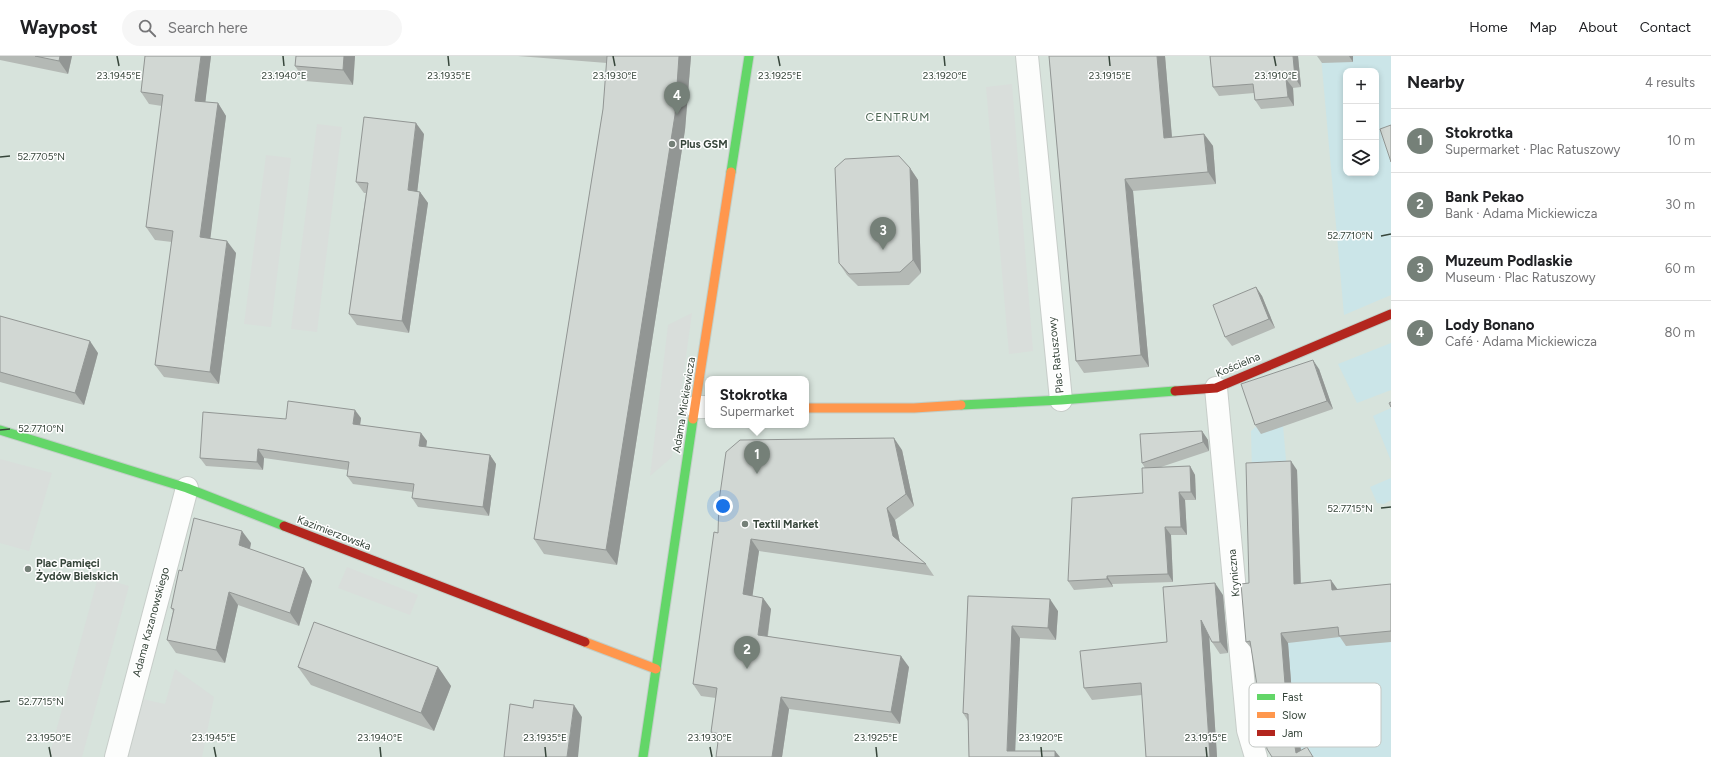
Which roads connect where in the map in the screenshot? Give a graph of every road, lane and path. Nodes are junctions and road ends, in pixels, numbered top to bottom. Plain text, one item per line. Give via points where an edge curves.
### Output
1 (749, 56) edge
2 (1027, 56) edge
3 (1391, 314) edge
4 (706, 376) edge
5 (705, 385) edge
6 (1216, 388) junction
7 (1061, 400) junction
8 (702, 407) edge
9 (809, 408) edge
10 (0, 430) edge
11 (187, 488) junction
12 (656, 669) junction
13 (1249, 733) edge
14 (1253, 747) edge
15 (116, 757) edge
16 (643, 757) edge
17 (1256, 757) edge

1 - 4 street, Adama Mickiewicza
2 - 7 street, Plac Ratuszowy
3 - 6 street, Kościelna
5 - 8 street, Adama Mickiewicza
6 - 7 street, Kościelna
6 - 13 street, Kryniczna
7 - 9 street, Plac Ratuszowy via 914,408
8 - 12 street, Adama Mickiewicza via 671,558
10 - 11 street, Kazimierzowska
11 - 12 street, Kazimierzowska
11 - 15 street, Adama Kazanowskiego
12 - 16 street, Adama Mickiewicza
14 - 17 street, Kryniczna

